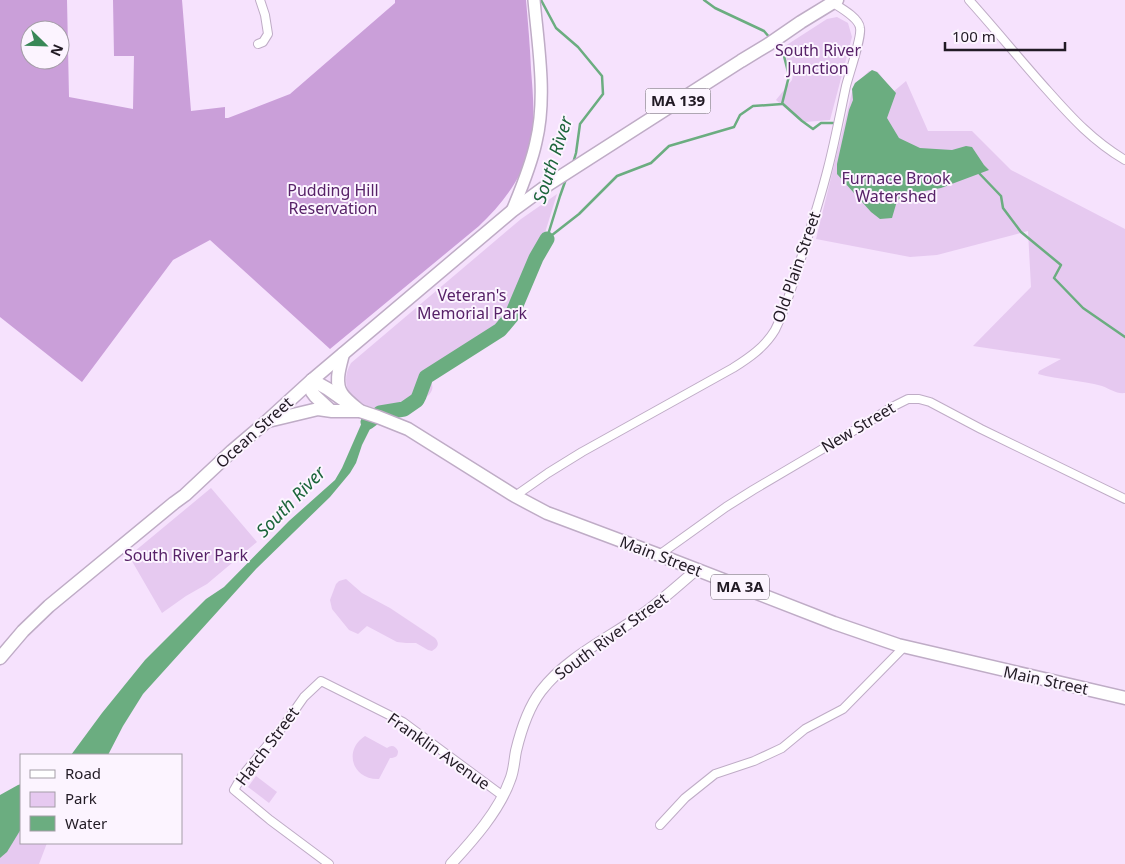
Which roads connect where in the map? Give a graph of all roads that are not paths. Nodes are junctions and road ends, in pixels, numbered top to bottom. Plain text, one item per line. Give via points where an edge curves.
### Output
1 (260, 0) edge
2 (969, 0) edge
3 (534, 2) edge
4 (835, 2) edge
5 (258, 44) dead end
6 (1125, 160) edge
7 (512, 211) junction
8 (343, 354) junction
9 (312, 380) junction
10 (332, 410) junction
11 (368, 414) junction
12 (266, 422) junction
13 (515, 496) junction
14 (1125, 499) edge
15 (659, 554) junction
16 (696, 570) junction
17 (904, 647) junction
18 (0, 658) edge
19 (321, 681) joint
20 (1125, 698) edge
21 (503, 796) junction
22 (660, 825) dead end
23 (329, 864) edge
24 (451, 864) edge

1 - 5 street via 268,34
2 - 6 street via 1077,124
3 - 7 main road via 540,77 539,126 534,153
4 - 7 main road, MA 139
4 - 13 street, Old Plain Street via 852,16 861,29 818,205 792,286 771,335 756,352 733,368 582,452
7 - 8 main road, Ocean Street / MA 139
8 - 9 main road, Ocean Street / MA 139
8 - 11 main road via 339,372 341,394
9 - 10 main road via 312,392
9 - 11 main road, Main Street / MA 3A
9 - 12 main road, Ocean Street / MA 3A
10 - 11 main road, Main Street / MA 3A
10 - 12 main road, MA 3A via 299,412
11 - 13 main road, Main Street / MA 3A via 408,429
12 - 18 main road, Ocean Street / MA 3A via 184,495 70,587 23,631
13 - 15 main road, Main Street / MA 3A via 562,519
14 - 15 street, New Street via 930,402 908,400 753,490
15 - 16 main road, Main Street / MA 3A
16 - 17 main road, Main Street / MA 3A
16 - 21 street, South River Street via 658,602 571,662 545,686 526,720
17 - 20 main road, Main Street / MA 3A
17 - 22 street via 842,709 805,729 782,748 754,762 715,774 685,798
19 - 21 street, Franklin Avenue via 403,722
19 - 23 street, Hatch Street via 304,697 234,790
21 - 24 street, South River Street

